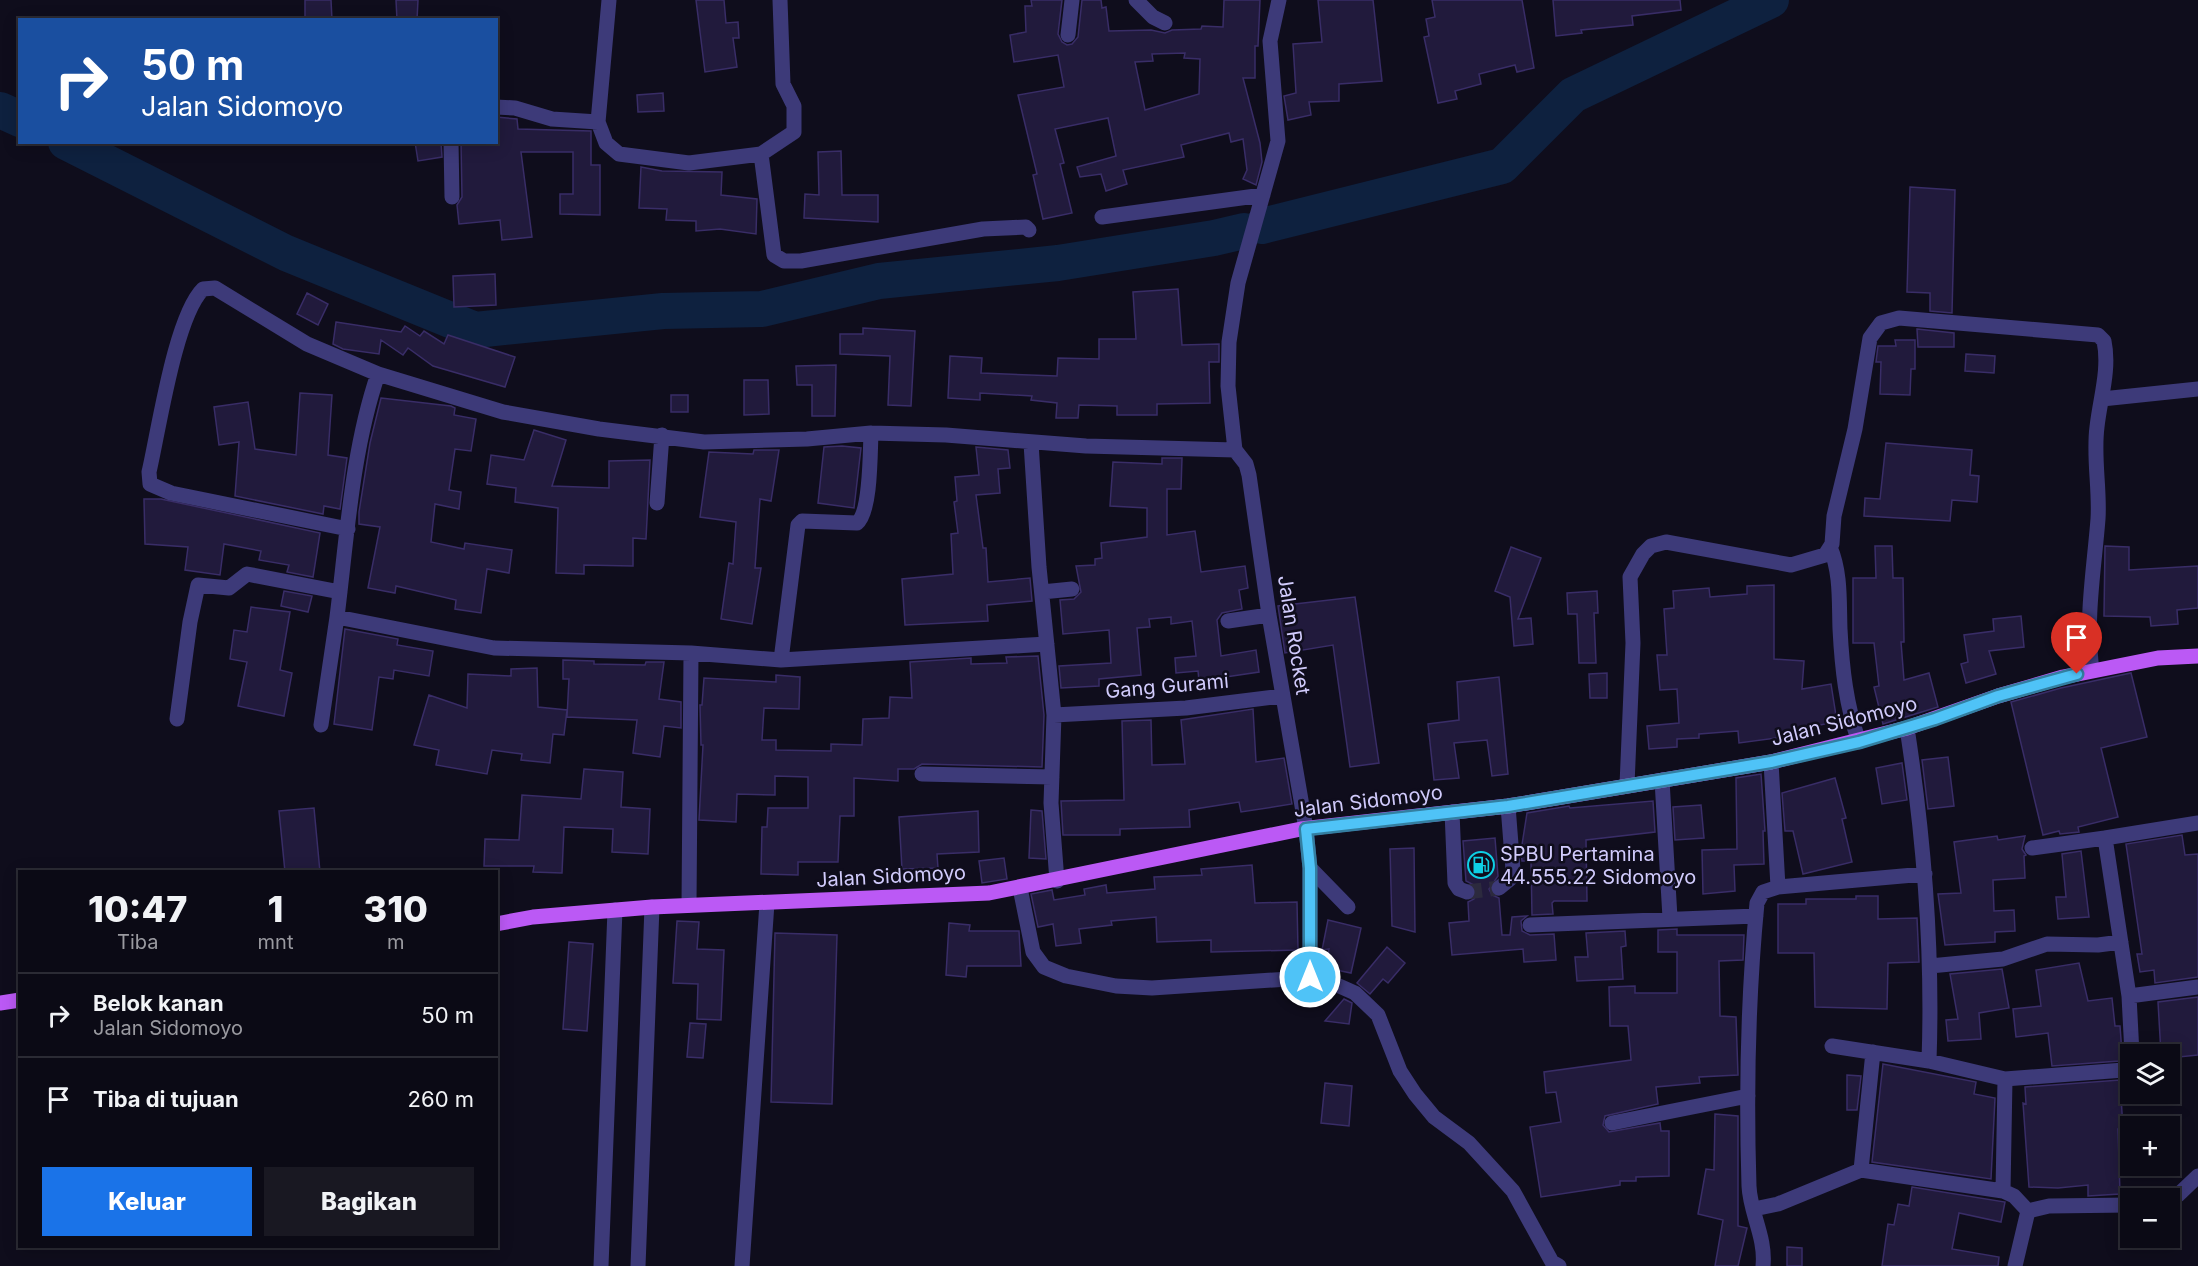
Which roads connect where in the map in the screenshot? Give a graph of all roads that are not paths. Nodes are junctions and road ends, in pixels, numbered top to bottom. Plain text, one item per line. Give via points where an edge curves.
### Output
1 (609, 0) edge
2 (780, 0) edge
3 (1072, 0) edge
4 (1136, 0) edge
5 (1278, 0) edge
6 (1165, 23) dead end
7 (1068, 35) dead end
8 (498, 107) edge
9 (598, 122) junction
10 (451, 144) edge
11 (761, 154) junction
12 (1263, 195) junction
13 (452, 197) dead end
14 (1102, 217) dead end
15 (1029, 230) dead end
16 (378, 374) junction
17 (2198, 389) edge
18 (2102, 399) junction
19 (872, 433) junction
20 (662, 435) junction
21 (1031, 443) junction
22 (1236, 450) junction
23 (657, 503) dead end
24 (348, 529) junction
25 (1830, 547) junction
26 (1072, 589) dead end
27 (340, 592) junction
28 (1042, 592) junction
29 (1269, 615) junction
30 (337, 617) junction
31 (1228, 621) dead end
32 (1047, 644) junction
33 (691, 653) junction
34 (2198, 656) edge
35 (781, 660) junction
36 (2092, 670) junction
37 (1282, 696) junction
38 (1054, 715) junction
39 (177, 719) dead end
40 (321, 725) dead end
41 (1907, 728) junction
42 (1859, 742) junction
43 (1771, 762) junction
44 (922, 774) dead end
45 (1052, 777) junction
46 (1662, 780) junction
47 (1627, 785) junction
48 (1508, 806) junction
49 (1452, 812) junction
50 (2198, 823) edge
51 (1306, 829) junction
52 (2105, 838) junction
53 (2032, 848) dead end
54 (1310, 868) junction
55 (1925, 874) junction
56 (1057, 881) junction
57 (1778, 887) junction
58 (1020, 888) junction
59 (1499, 888) dead end
60 (1467, 892) dead end
61 (766, 903) junction
62 (690, 904) junction
63 (652, 907) junction
64 (1348, 907) dead end
65 (615, 910) junction
66 (1756, 915) junction
67 (1670, 918) junction
68 (498, 924) edge
69 (1530, 925) dead end
70 (2121, 942) junction
71 (1930, 966) junction
72 (1310, 977) junction
73 (2198, 987) edge
74 (2129, 996) junction
75 (18, 1000) edge
76 (0, 1003) edge
77 (2131, 1044) edge
78 (1832, 1046) dead end
79 (1873, 1052) junction
80 (1929, 1061) junction
81 (2120, 1071) edge
82 (2005, 1079) junction
83 (1748, 1096) junction
84 (1612, 1123) dead end
85 (1861, 1170) junction
86 (2198, 1176) edge
87 (2003, 1191) junction
88 (2180, 1193) edge
89 (2120, 1205) edge
90 (1754, 1209) junction
91 (2028, 1212) junction
92 (601, 1266) edge
93 (638, 1266) edge
94 (742, 1266) edge
95 (1559, 1266) edge
96 (1763, 1266) edge
97 (2015, 1266) edge

1 - 9 street
2 - 11 street via 783,84 794,106 794,132
3 - 7 street
4 - 6 street
5 - 12 street, Jalan Rocket via 1270,41 1278,141
8 - 9 street via 552,119
9 - 11 street via 606,143 625,156 689,163
10 - 13 street
11 - 15 street via 774,255 784,261 983,229
12 - 14 street
12 - 22 street, Jalan Rocket via 1231,314 1228,386
16 - 20 street via 503,412 599,429
16 - 24 street via 369,401
16 - 24 street via 307,344 215,288 203,289 181,328 149,472 150,484 171,493
17 - 18 street
18 - 25 street via 2106,348 2098,335 1899,318 1881,323 1870,338
18 - 36 street via 2096,428 2098,518 2088,643
19 - 20 street via 704,441
19 - 21 street
19 - 35 street via 862,519 857,523 802,521 798,525
20 - 23 street
21 - 22 street
21 - 28 street
22 - 29 street, Jalan Rocket via 1249,475
24 - 27 street
25 - 42 street via 1838,569 1843,676
25 - 47 street via 1825,555 1791,565 1666,542 1651,546 1643,554 1630,577 1633,643
26 - 28 street
27 - 30 street
27 - 39 street via 247,574 229,588 198,585
28 - 32 street
29 - 31 street
29 - 37 street, Jalan Rocket
30 - 33 street via 495,648
30 - 40 street
32 - 35 street
32 - 38 street
33 - 35 street
33 - 62 street
34 - 36 main road, Jalan Sidomoyo via 2158,658
36 - 41 main road, Jalan Sidomoyo via 1998,696
37 - 38 street, Gang Gurami via 1186,708
37 - 51 street, Jalan Rocket
38 - 45 street
41 - 42 main road, Jalan Sidomoyo
41 - 55 street
42 - 43 main road, Jalan Sidomoyo
43 - 46 main road, Jalan Sidomoyo
43 - 57 street
44 - 45 street
45 - 56 street
46 - 47 main road, Jalan Sidomoyo
46 - 67 street
47 - 48 main road, Jalan Sidomoyo
48 - 49 main road, Jalan Sidomoyo
48 - 59 street via 1514,870
49 - 51 main road, Jalan Sidomoyo
49 - 60 street via 1455,883
50 - 52 street
51 - 54 street, Jalan Rocket
51 - 56 main road, Jalan Sidomoyo
52 - 53 street
52 - 70 street
54 - 64 street
54 - 72 street, Jalan Rocket
55 - 57 street
55 - 71 street
56 - 58 main road, Jalan Sidomoyo
57 - 66 street via 1763,892
58 - 61 main road, Jalan Sidomoyo via 989,893
58 - 72 street via 1033,952 1044,967 1066,976 1152,988
61 - 62 main road, Jalan Sidomoyo
61 - 94 street
62 - 63 main road, Jalan Sidomoyo
63 - 65 main road, Jalan Sidomoyo
63 - 93 street
65 - 68 main road, Jalan Sidomoyo
65 - 92 street
66 - 67 street
66 - 83 street
67 - 69 street
70 - 71 street via 2047,944 2003,959
70 - 74 street
71 - 80 street
72 - 95 street via 1319,977 1355,993 1378,1015 1400,1071 1415,1094 1434,1117 1469,1143 1513,1191 1552,1262
73 - 74 street
74 - 77 street
75 - 76 main road
78 - 79 street
79 - 80 street
79 - 85 street
80 - 82 street
81 - 82 street
82 - 87 street
83 - 84 street
83 - 90 street via 1749,1190
85 - 87 street
85 - 90 street
86 - 88 street
87 - 91 street via 2014,1196
89 - 91 street via 2049,1206
90 - 96 street
91 - 97 street

